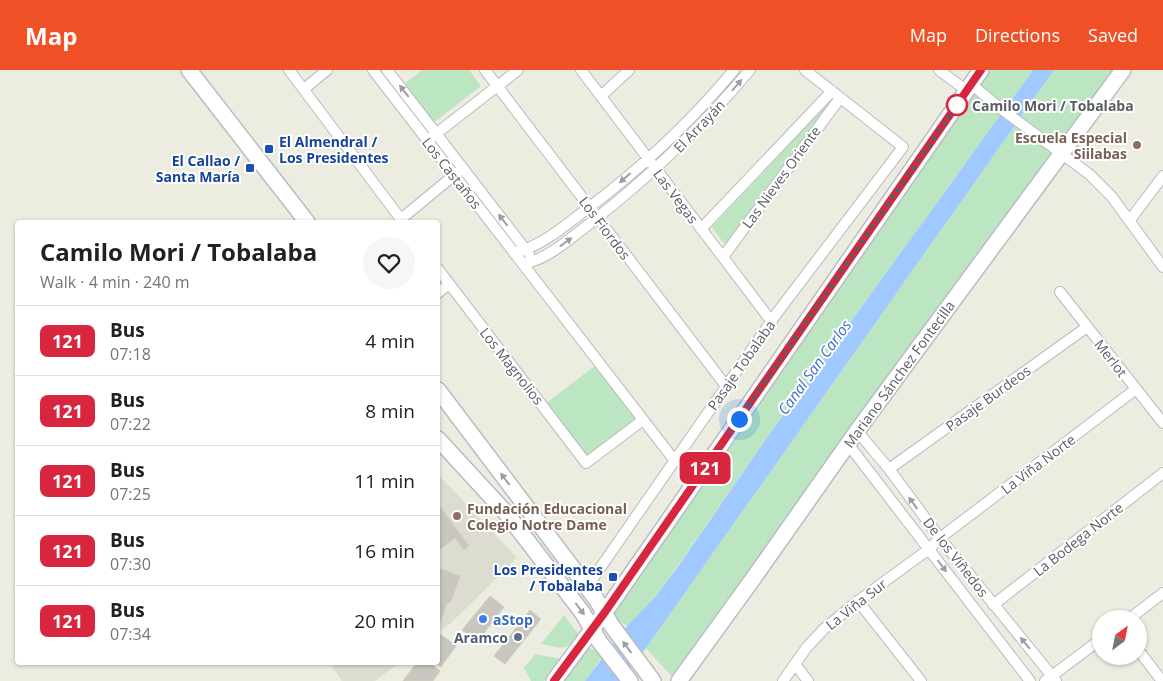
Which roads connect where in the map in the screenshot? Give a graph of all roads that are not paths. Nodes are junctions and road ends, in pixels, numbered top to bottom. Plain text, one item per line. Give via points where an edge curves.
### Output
1 (189, 70) edge
2 (289, 70) edge
3 (327, 70) edge
4 (373, 70) edge
5 (388, 70) edge
6 (485, 70) edge
7 (518, 70) edge
8 (581, 70) edge
9 (629, 70) edge
10 (734, 70) edge
11 (750, 70) edge
12 (805, 70) edge
13 (939, 70) edge
14 (1123, 70) edge
15 (973, 78) edge
16 (497, 86) junction
17 (304, 90) junction
18 (836, 94) junction
19 (601, 96) junction
20 (436, 134) junction
21 (428, 141) junction
22 (1061, 152) junction
23 (648, 158) junction
24 (463, 168) junction
25 (656, 169) junction
26 (454, 175) junction
27 (1163, 176) edge
28 (590, 207) junction
29 (598, 218) junction
30 (305, 220) edge
31 (401, 220) edge
32 (403, 220) edge
33 (1130, 220) junction
34 (701, 229) junction
35 (526, 250) junction
36 (514, 253) junction
37 (723, 257) junction
38 (535, 261) junction
39 (523, 264) junction
40 (1163, 267) edge
41 (440, 272) edge
42 (532, 275) junction
43 (449, 284) junction
44 (440, 291) edge
45 (1060, 292) dead end
46 (772, 322) junction
47 (1087, 328) junction
48 (726, 386) junction
49 (1136, 389) junction
50 (440, 393) edge
51 (643, 420) junction
52 (1163, 423) edge
53 (853, 438) junction
54 (440, 441) edge
55 (675, 460) junction
56 (889, 469) junction
57 (1163, 473) edge
58 (548, 535) junction
59 (940, 538) junction
60 (533, 546) junction
61 (929, 549) junction
62 (569, 564) junction
63 (551, 570) junction
64 (587, 587) junction
65 (1163, 593) edge
66 (858, 600) junction
67 (993, 605) junction
68 (1141, 610) edge
69 (605, 612) junction
70 (593, 628) junction
71 (1092, 646) edge
72 (1148, 663) edge
73 (795, 664) junction
74 (628, 679) edge
75 (916, 679) edge
76 (1051, 679) edge
77 (554, 681) edge
78 (653, 681) edge
79 (679, 681) edge
80 (783, 681) edge
81 (808, 681) edge
82 (1030, 681) edge
83 (1162, 681) edge

1 - 30 street
2 - 17 street
3 - 17 street
4 - 21 street, Los Castaños
20 -> 5 street, Los Castaños
6 - 16 street, Los Fiordos
7 - 16 street
8 - 19 street, Las Vegas
9 - 19 street
10 - 23 street, El Arrayán
25 -> 11 street, El Arrayán
12 - 18 street
13 - 15 street
14 - 22 street, Mariano Sánchez Fontecilla
15 - 22 street via 1000,108
15 - 69 street
16 - 20 street
16 - 28 street, Los Fiordos
17 - 31 street
18 - 34 street
18 - 37 street, Las Nieves Oriente
18 - 46 street, Pasaje Tobalaba via 903,147
19 - 23 street, Las Vegas
20 - 21 street
20 - 24 street, Los Castaños
21 - 26 street, Los Castaños
22 - 33 street via 1089,174
22 - 53 street, Mariano Sánchez Fontecilla
23 - 25 street, Las Vegas
23 -> 28 street, El Arrayán
24 - 26 street
35 -> 24 street, Los Castaños
25 - 29 street, El Arrayán
25 - 34 street, Las Vegas
26 - 32 street
26 - 36 street, Los Castaños
27 - 33 street
28 - 29 street, Los Fiordos
28 - 35 street, El Arrayán via 541,243
38 -> 29 street, El Arrayán
29 - 48 street, Los Fiordos
33 - 40 street
34 - 37 street, Las Vegas
35 - 36 street, El Arrayán
35 - 38 street, Los Castaños
36 - 39 street, Los Castaños
37 - 46 street, Las Vegas
38 - 39 street, El Arrayán
38 - 42 street
39 - 42 street, Los Castaños
41 - 43 street, Los Magnolios
42 - 51 street, Los Castaños
43 - 44 street
43 - 51 street, Los Magnolios via 586,463
45 - 47 street, Merlot
46 - 48 street, Pasaje Tobalaba
47 - 49 street, Merlot
47 - 56 street, Pasaje Burdeos
48 - 55 street, Pasaje Tobalaba
49 - 52 street, Merlot
49 - 59 street, La Viña Norte
58 -> 50 street
51 - 55 street, Los Castaños
53 - 56 street, De los Viñedos
53 - 61 street, De los Viñedos
53 - 79 street, Mariano Sánchez Fontecilla
54 - 60 street
55 - 64 street, Pasaje Tobalaba
59 -> 56 street, De los Viñedos
57 - 67 street, La Bodega Norte
58 - 60 street via 543,544
58 - 62 street
59 - 61 street, La Viña Sur
59 - 67 street, De los Viñedos
60 - 63 street
61 - 66 street, La Viña Sur
61 -> 82 street, De los Viñedos
62 - 63 street via 558,563
62 - 64 street
63 -> 70 street
64 - 69 street
65 - 68 street
66 - 73 street, La Viña Sur via 818,634
66 - 75 street
76 -> 67 street, De los Viñedos
69 - 70 street
78 -> 69 street
70 - 74 street
70 - 77 street
71 - 76 street
72 - 83 street
73 - 80 street, La Viña Sur
73 - 81 street

